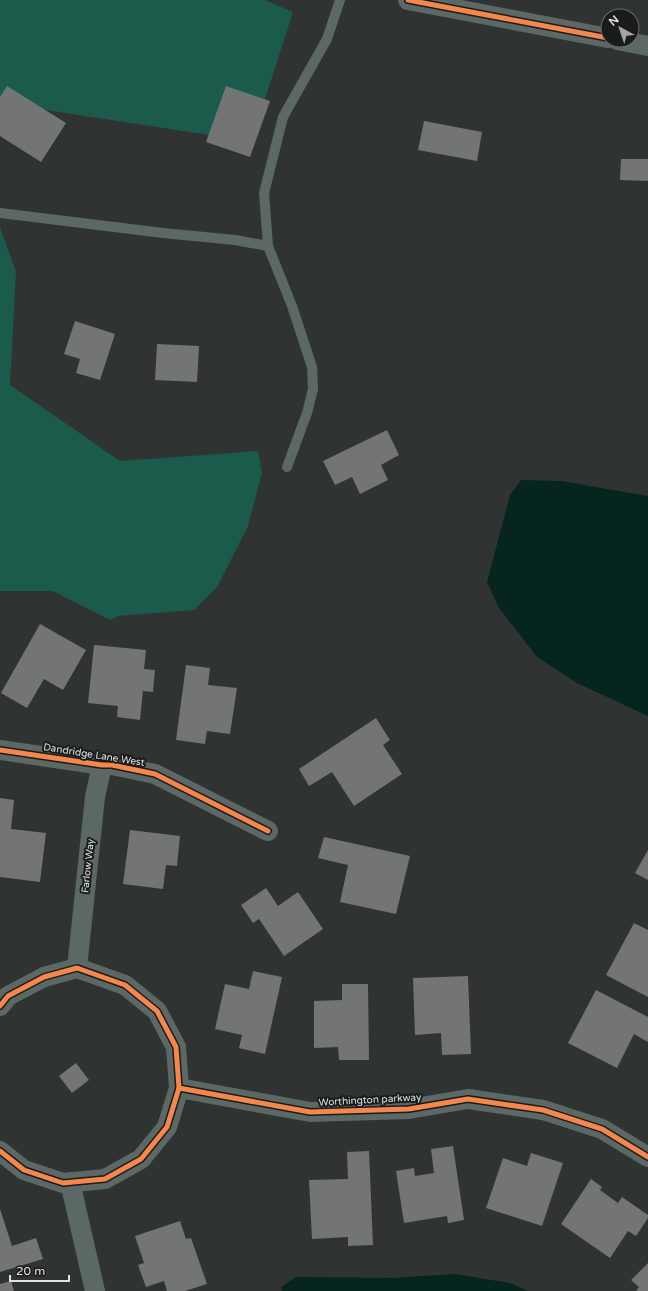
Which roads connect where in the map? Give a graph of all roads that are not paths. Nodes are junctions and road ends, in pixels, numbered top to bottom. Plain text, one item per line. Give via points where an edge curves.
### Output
1 (340, 0) edge
2 (408, 0) edge
3 (600, 36) edge
4 (0, 213) edge
5 (268, 246) junction
6 (287, 467) dead end
7 (0, 750) edge
8 (102, 765) junction
9 (268, 831) dead end
10 (77, 968) junction
11 (0, 1006) edge
12 (180, 1088) junction
13 (0, 1151) edge
14 (648, 1158) edge
15 (70, 1182) junction
16 (95, 1291) edge

1 - 5 lane via 327,39 283,117 264,193
2 - 3 street
4 - 5 lane
5 - 6 lane via 292,306 312,367 313,389 308,412
7 - 8 street, Dandridge Lane West
8 - 9 street, Dandridge Lane West via 155,774
8 - 10 street, Farlow Way via 95,797
10 - 11 street via 44,977 8,996
10 - 12 street via 125,985 157,1011 176,1047
12 - 14 street, Worthington parkway via 310,1112 409,1109 468,1099 543,1110 602,1129
12 - 15 street via 167,1128 141,1159 104,1179
13 - 15 street via 24,1170 63,1183
15 - 16 street

